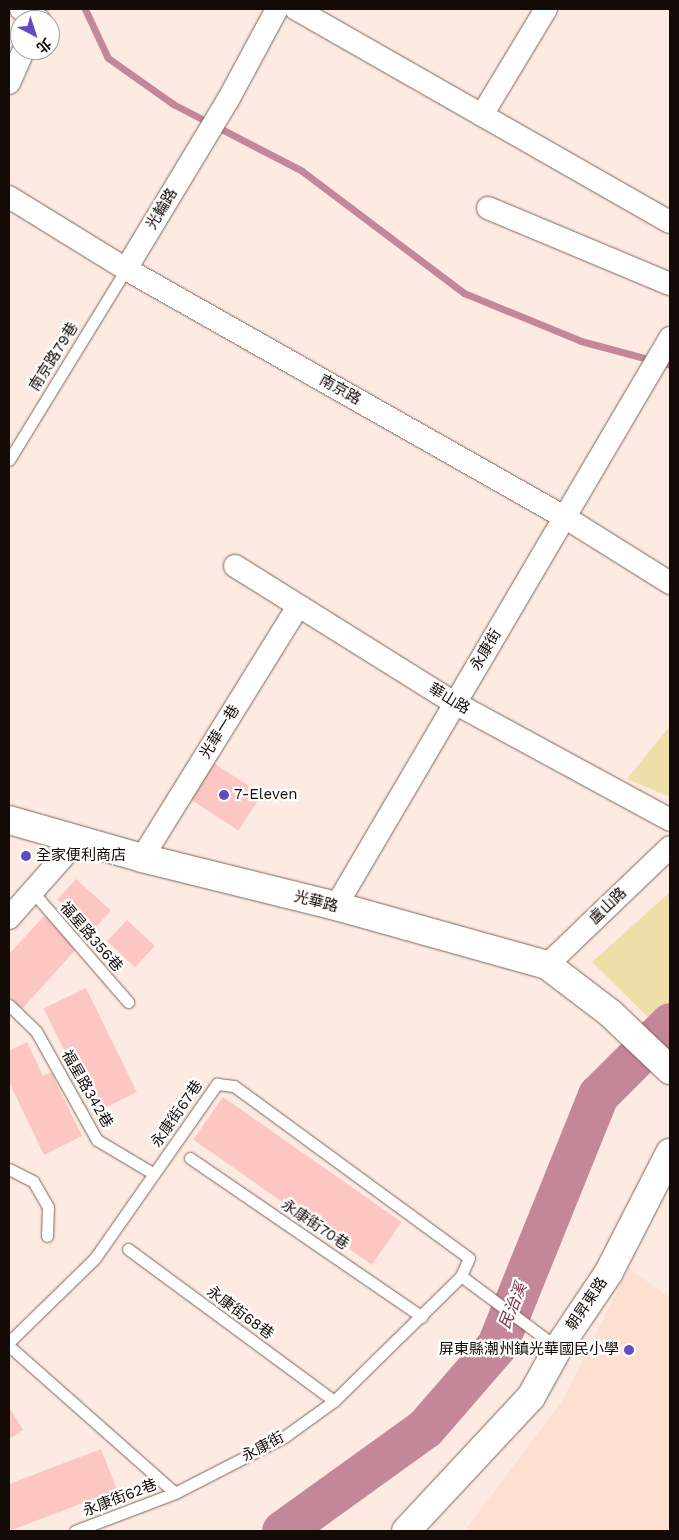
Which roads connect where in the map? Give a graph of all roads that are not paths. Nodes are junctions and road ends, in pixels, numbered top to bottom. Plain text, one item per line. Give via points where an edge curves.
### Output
1 (277, 9) edge
2 (296, 9) edge
3 (546, 9) edge
4 (19, 60) edge
5 (9, 83) edge
6 (482, 115) junction
7 (9, 197) edge
8 (488, 208) dead end
9 (670, 222) edge
10 (126, 269) junction
11 (670, 284) edge
12 (670, 338) edge
13 (9, 460) edge
14 (566, 518) junction
15 (235, 566) dead end
16 (670, 583) edge
17 (298, 606) junction
18 (453, 702) junction
19 (9, 820) edge
20 (670, 820) edge
21 (79, 839) junction
22 (670, 847) edge
23 (142, 858) junction
24 (32, 891) junction
25 (336, 906) junction
26 (9, 918) edge
27 (547, 965) junction
28 (128, 1002) dead end
29 (9, 1005) edge
30 (670, 1070) edge
31 (670, 1154) edge
32 (190, 1158) dead end
33 (9, 1169) edge
34 (154, 1174) junction
35 (47, 1236) dead end
36 (128, 1249) dead end
37 (461, 1276) junction
38 (422, 1317) junction
39 (9, 1342) edge
40 (9, 1346) edge
41 (558, 1348) junction
42 (334, 1401) junction
43 (175, 1493) junction
44 (76, 1531) edge
45 (406, 1531) edge

1 - 10 street, 光輪路 via 228,100
2 - 6 street
3 - 6 street
4 - 5 street
6 - 9 street
7 - 10 street, 南京路
8 - 11 street
10 - 13 lane, 南京路79巷
10 - 14 street, 南京路
12 - 14 street, 永康街
14 - 16 street, 南京路
14 - 18 street, 永康街
15 - 17 street, 華山路
17 - 18 street, 華山路
17 - 23 street, 光華一巷
18 - 20 street, 華山路
18 - 25 street, 永康街
19 - 21 street, 光華路
21 - 23 street, 光華路
21 - 24 street
22 - 27 street, 盧山路
23 - 25 street, 光華路
24 - 26 street
24 - 28 lane, 福星路356巷
25 - 27 street, 光華路
27 - 30 street, 光華路 via 610,1013
29 - 34 lane, 福星路342巷 via 36,1031 98,1140
31 - 41 street, 朝昇東路 via 609,1272
32 - 38 lane, 永康街70巷
33 - 35 lane via 33,1181 48,1207
34 - 37 lane, 永康街67巷 via 217,1084 234,1086 469,1258
34 - 39 lane, 永康街67巷 via 95,1258
36 - 42 lane, 永康街68巷
37 - 38 lane, 永康街
37 - 41 lane
38 - 42 lane, 永康街
40 - 43 lane
41 - 45 street, 朝昇東路 via 531,1397
42 - 43 lane, 永康街 via 284,1436
43 - 44 lane, 永康街62巷

